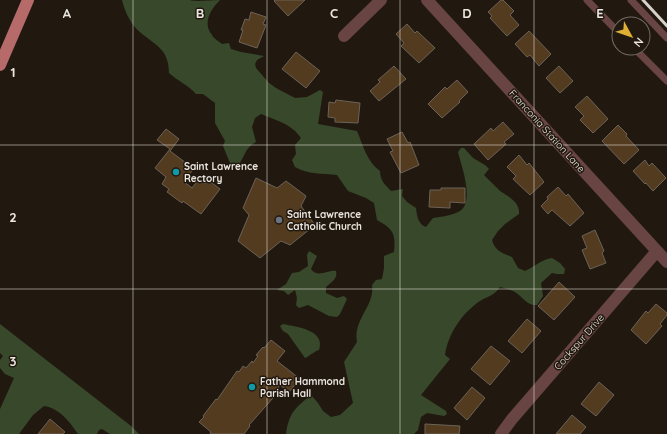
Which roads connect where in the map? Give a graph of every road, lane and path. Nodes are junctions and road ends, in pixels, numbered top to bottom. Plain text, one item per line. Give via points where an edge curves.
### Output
1 (28, 0) edge
2 (381, 0) edge
3 (427, 0) edge
4 (587, 0) edge
5 (631, 0) edge
6 (611, 25) edge
7 (344, 36) dead end
8 (667, 38) edge
9 (642, 56) edge
10 (0, 65) edge
11 (667, 81) edge
12 (657, 251) junction
13 (667, 262) edge
14 (501, 434) edge

1 - 10 main road
2 - 7 street
3 - 12 street, Franconia Station Lane
4 - 6 lane
5 - 8 lane
9 - 11 lane
12 - 13 street, Franconia Station Lane
12 - 14 street, Cockspur Drive

